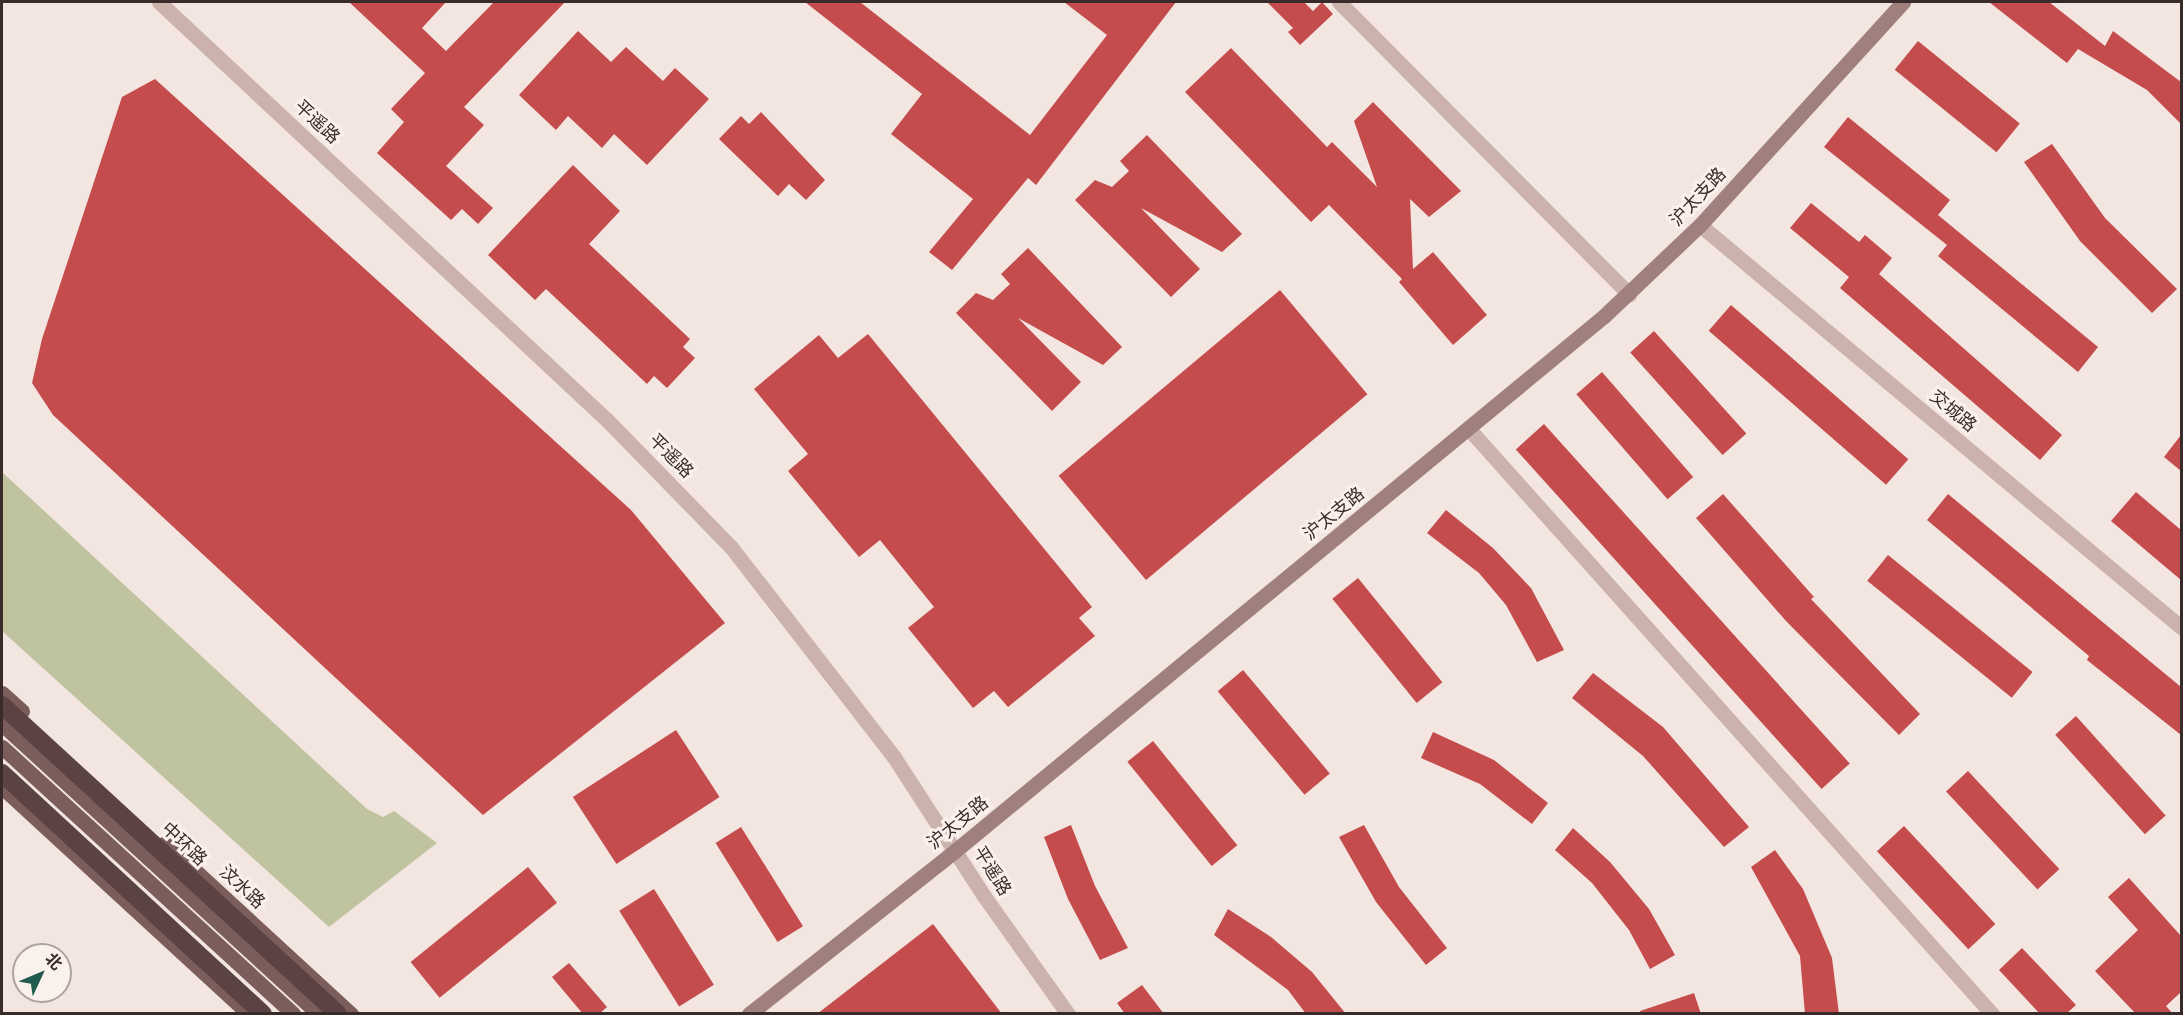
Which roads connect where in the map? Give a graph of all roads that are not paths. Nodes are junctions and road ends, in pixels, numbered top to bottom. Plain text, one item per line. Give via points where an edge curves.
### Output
1 (159, 2) edge
2 (1340, 2) edge
3 (1903, 2) edge
4 (1700, 225) junction
5 (1629, 294) junction
6 (1469, 429) junction
7 (2181, 628) edge
8 (2, 693) edge
9 (2, 705) edge
10 (2, 724) edge
11 (2, 747) edge
12 (2, 753) edge
13 (2, 773) edge
14 (2, 787) edge
15 (40, 822) junction
16 (956, 850) junction
17 (157, 929) junction
18 (232, 958) junction
19 (249, 1014) edge
20 (263, 1014) edge
21 (293, 1014) edge
22 (319, 1014) edge
23 (339, 1014) edge
24 (351, 1014) edge
25 (750, 1014) edge
26 (1068, 1014) edge
27 (1992, 1014) edge

1 - 16 street, 平遥路 via 607,420 694,507 845,692
2 - 5 street
3 - 4 street, 沪太支路
4 - 5 street, 沪太支路
4 - 7 street, 交城路
5 - 6 street, 沪太支路
6 - 16 street, 沪太支路
6 - 27 street
8 - 24 main road, 汶水路
9 - 23 highway, 中环路
10 - 22 main road
11 - 18 main road
12 - 15 main road
13 - 20 highway, bridge
14 - 15 main road
15 - 17 main road
16 - 25 street, 沪太支路
16 - 26 street, 平遥路
17 - 18 main road
17 - 19 main road
18 - 21 main road

